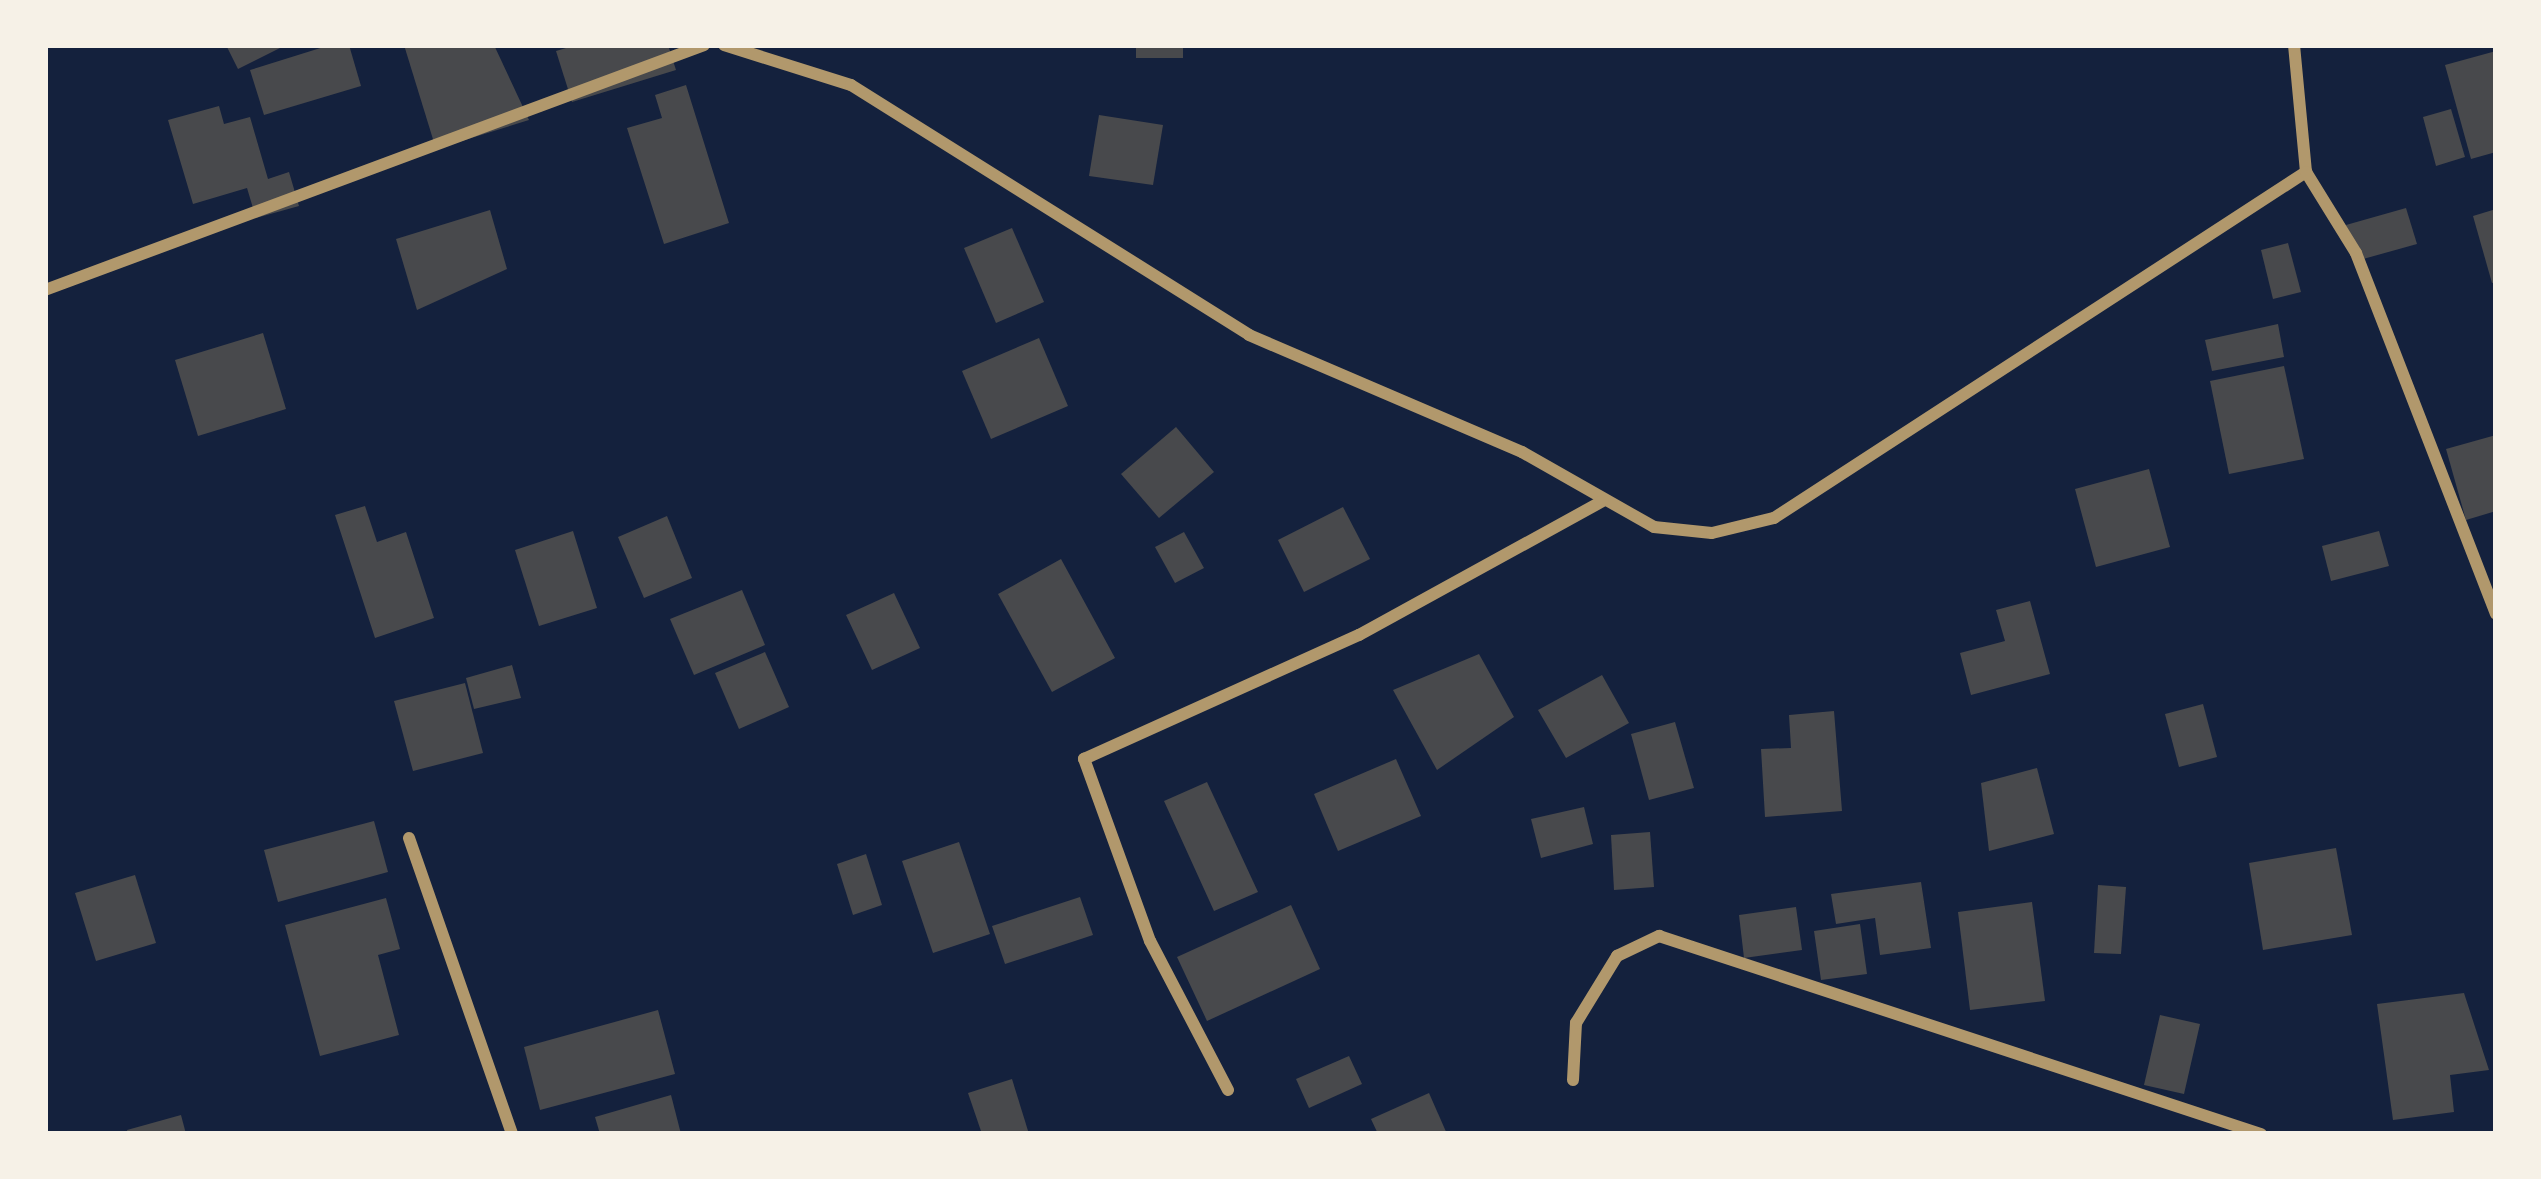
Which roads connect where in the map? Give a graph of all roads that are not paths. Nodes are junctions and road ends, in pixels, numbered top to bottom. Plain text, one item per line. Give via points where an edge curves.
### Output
1 (704, 45) edge
2 (724, 45) edge
3 (2294, 45) edge
4 (2306, 172) junction
5 (45, 290) edge
6 (1603, 501) junction
7 (2496, 614) edge
8 (410, 838) dead end
9 (1573, 1080) dead end
10 (1228, 1090) dead end
11 (512, 1134) edge
12 (2261, 1134) edge

1 - 5 street
2 - 6 street via 851,85 1249,335 1522,452
3 - 4 street
4 - 6 street via 1774,518 1712,533 1654,527
4 - 7 street via 2356,254
6 - 10 street via 1360,635 1084,758 1150,941
8 - 11 street
9 - 12 street via 1576,1023 1617,956 1659,936

